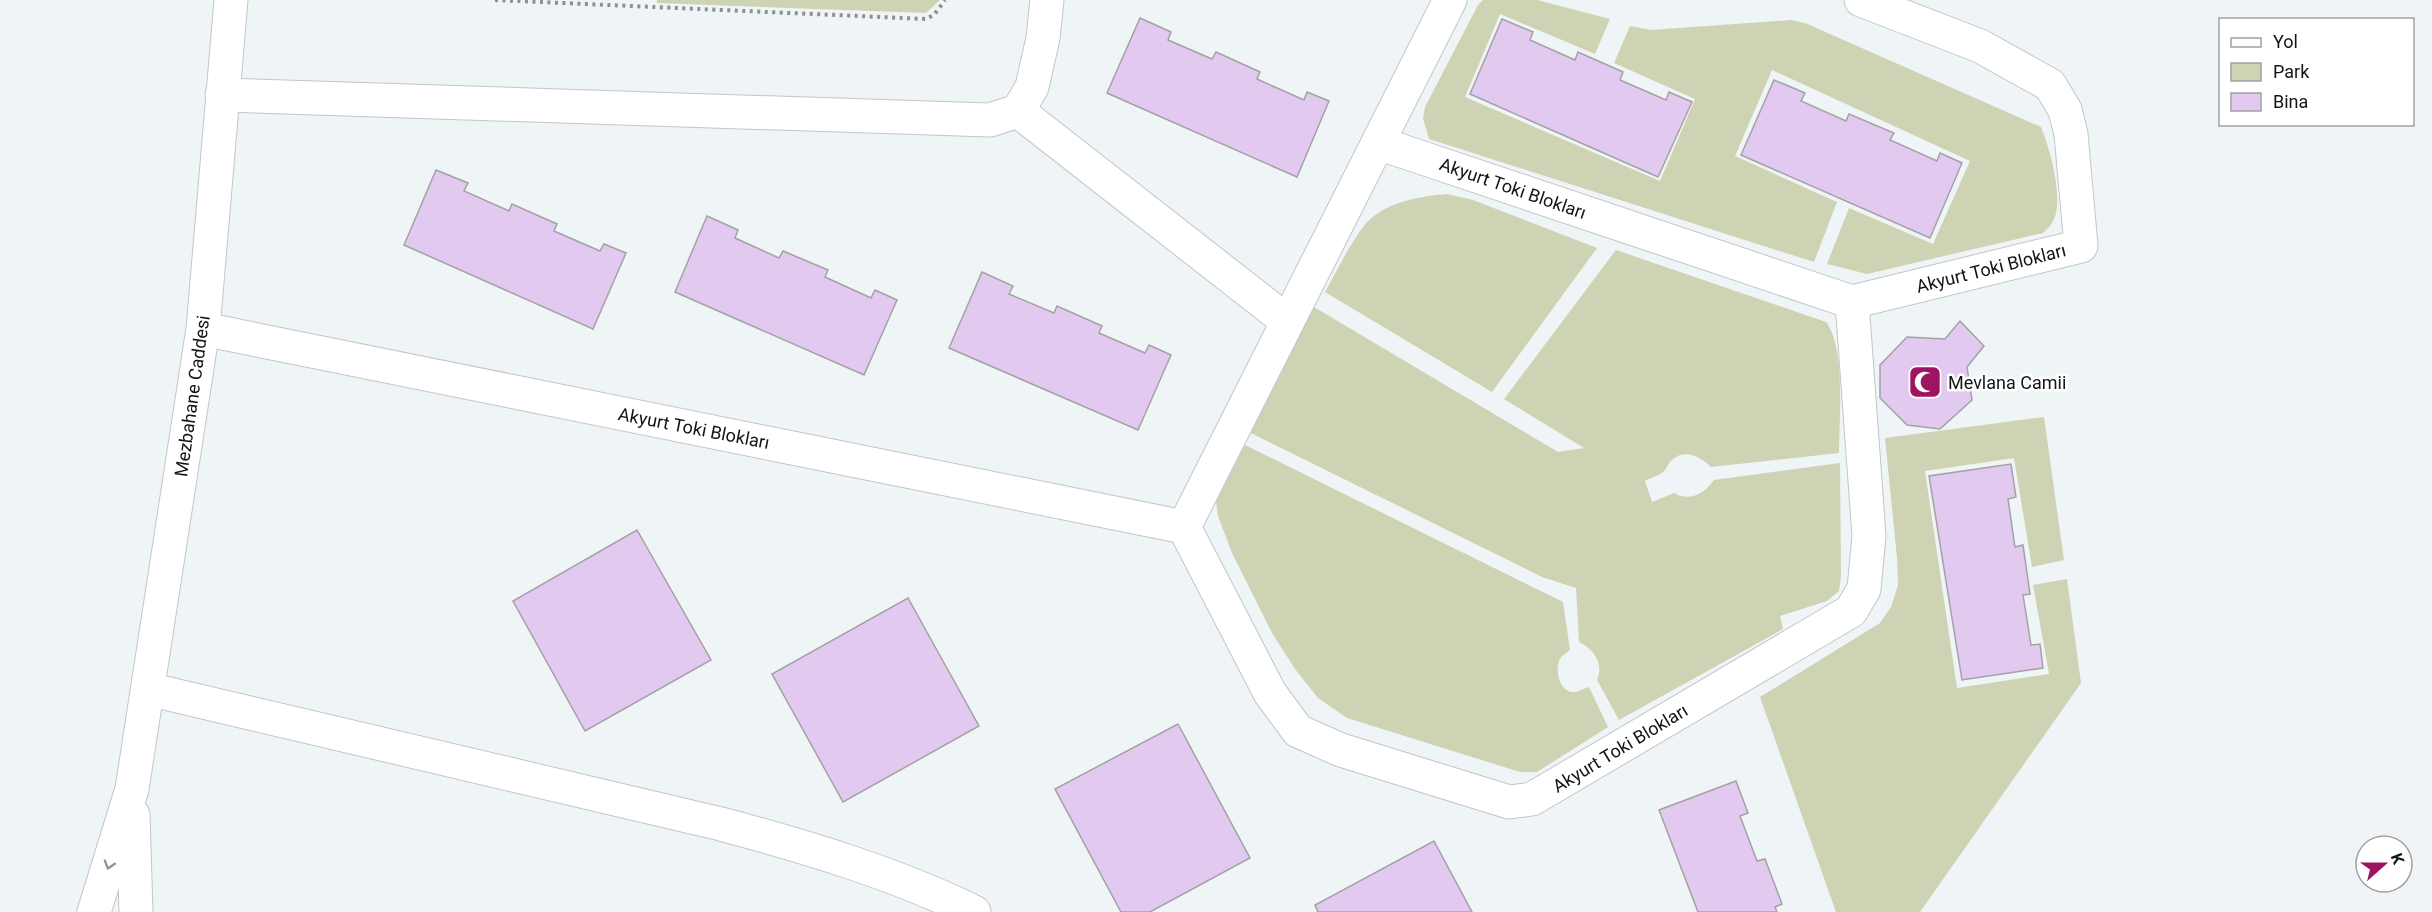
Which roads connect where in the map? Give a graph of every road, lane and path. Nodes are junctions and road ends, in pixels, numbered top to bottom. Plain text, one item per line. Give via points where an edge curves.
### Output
1 (231, 0) edge
2 (495, 0) edge
3 (651, 0) edge
4 (945, 0) edge
5 (1047, 0) edge
6 (1450, 0) edge
7 (1861, 0) edge
8 (650, 7) junction
9 (222, 95) junction
10 (1018, 111) junction
11 (1378, 143) junction
12 (1852, 302) junction
13 (1287, 321) junction
14 (203, 329) junction
15 (1184, 527) junction
16 (148, 689) junction
17 (132, 789) junction
18 (94, 912) edge
19 (136, 912) edge
20 (974, 912) edge

1 - 9 street, Mezbahane Caddesi
2 - 8 path
3 - 8 path
4 - 8 path via 926,19
5 - 10 street via 1032,87
6 - 11 street
7 - 12 street, Akyurt Toki Blokları via 1980,46 2050,85 2065,110 2071,134 2081,246
9 - 10 street via 990,120
9 - 14 street, Mezbahane Caddesi
10 - 13 street
11 - 12 street, Akyurt Toki Blokları
11 - 13 street
12 - 15 street, Akyurt Toki Blokları via 1869,536 1864,589 1851,611 1532,800 1509,802 1341,750 1298,731 1269,693
13 - 15 street
14 - 15 street, Akyurt Toki Blokları
14 - 16 street, Mezbahane Caddesi
16 - 17 street, Mezbahane Caddesi
16 - 20 street via 801,845 936,893
17 -> 18 street, Mezbahane Caddesi
17 - 19 street, Mezbahane Caddesi

